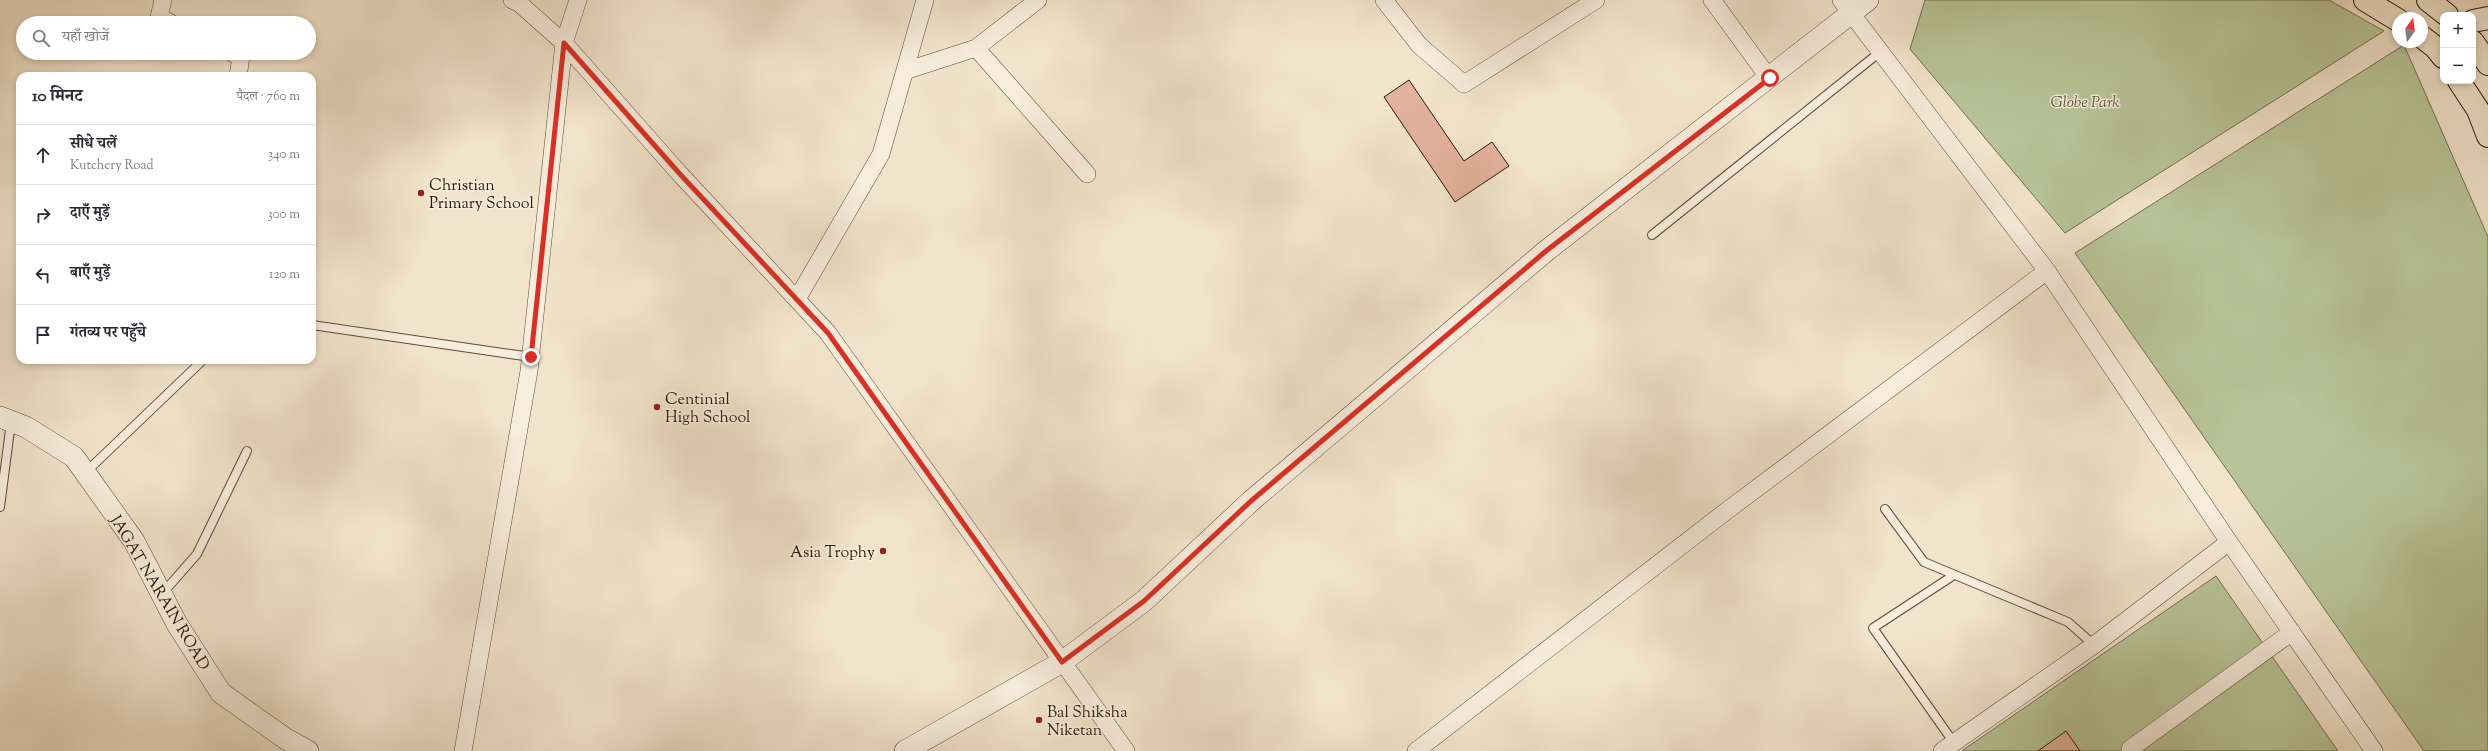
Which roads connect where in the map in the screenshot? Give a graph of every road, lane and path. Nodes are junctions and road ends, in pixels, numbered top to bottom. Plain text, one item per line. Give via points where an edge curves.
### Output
1 (163, 0) edge
2 (512, 0) edge
3 (578, 0) edge
4 (925, 0) edge
5 (1038, 0) edge
6 (1384, 0) edge
7 (1596, 0) edge
8 (1712, 0) edge
9 (1868, 0) edge
10 (2365, 0) edge
11 (2428, 0) edge
12 (1846, 7) edge
13 (2443, 12) edge
14 (159, 16) edge
15 (2392, 16) edge
16 (2488, 18) edge
17 (2476, 20) edge
18 (564, 43) junction
19 (2476, 46) edge
20 (976, 48) junction
21 (1880, 52) junction
22 (241, 60) edge
23 (2488, 64) edge
24 (905, 71) junction
25 (239, 72) edge
26 (1770, 78) junction
27 (2462, 84) edge
28 (2488, 136) edge
29 (1087, 174) dead end
30 (1652, 235) dead end
31 (2047, 271) junction
32 (797, 299) junction
33 (316, 326) edge
34 (531, 357) junction
35 (199, 364) edge
36 (5, 419) edge
37 (247, 451) dead end
38 (85, 472) junction
39 (0, 507) edge
40 (1885, 509) dead end
41 (2229, 542) junction
42 (1954, 575) junction
43 (162, 595) junction
44 (2292, 632) junction
45 (2094, 645) junction
46 (1062, 662) junction
47 (1952, 748) edge
48 (2130, 750) dead end
49 (308, 751) edge
50 (463, 751) edge
51 (905, 751) edge
52 (1126, 751) edge
53 (1416, 751) edge
54 (2374, 751) edge

1 - 14 street
2 - 18 street via 520,4
3 - 18 street
4 - 24 street
5 - 20 street
6 - 7 street via 1419,45 1464,84
8 - 26 street
9 - 12 street
10 - 15 main road
11 - 13 main road
12 - 21 street
12 - 26 street
16 - 17 main road
18 - 32 street via 679,173
18 - 34 street
19 - 23 main road
20 - 24 street
20 - 29 street
21 - 30 lane
21 - 31 street
22 - 25 street
24 - 32 street via 881,154
26 - 46 street via 1546,251 1251,501 1144,601
27 - 28 main road via 2478,110
31 - 41 street
31 - 53 street via 1736,504
32 - 46 street via 828,333
33 - 34 lane
34 - 50 street
35 - 38 lane
36 - 38 street, JAGAT NARAIN ROAD via 26,427 74,457
36 - 39 lane
37 - 43 lane via 197,554
38 - 43 street, JAGAT NARAIN ROAD via 134,541
40 - 42 lane via 1924,562
41 - 44 street
41 - 45 street
42 - 45 lane via 2068,622
42 - 47 lane via 1873,628
43 - 49 street, JAGAT NARAIN ROAD via 177,624 222,693 286,739
44 - 48 street
44 - 54 street
45 - 47 street
46 - 51 street
46 - 52 street

